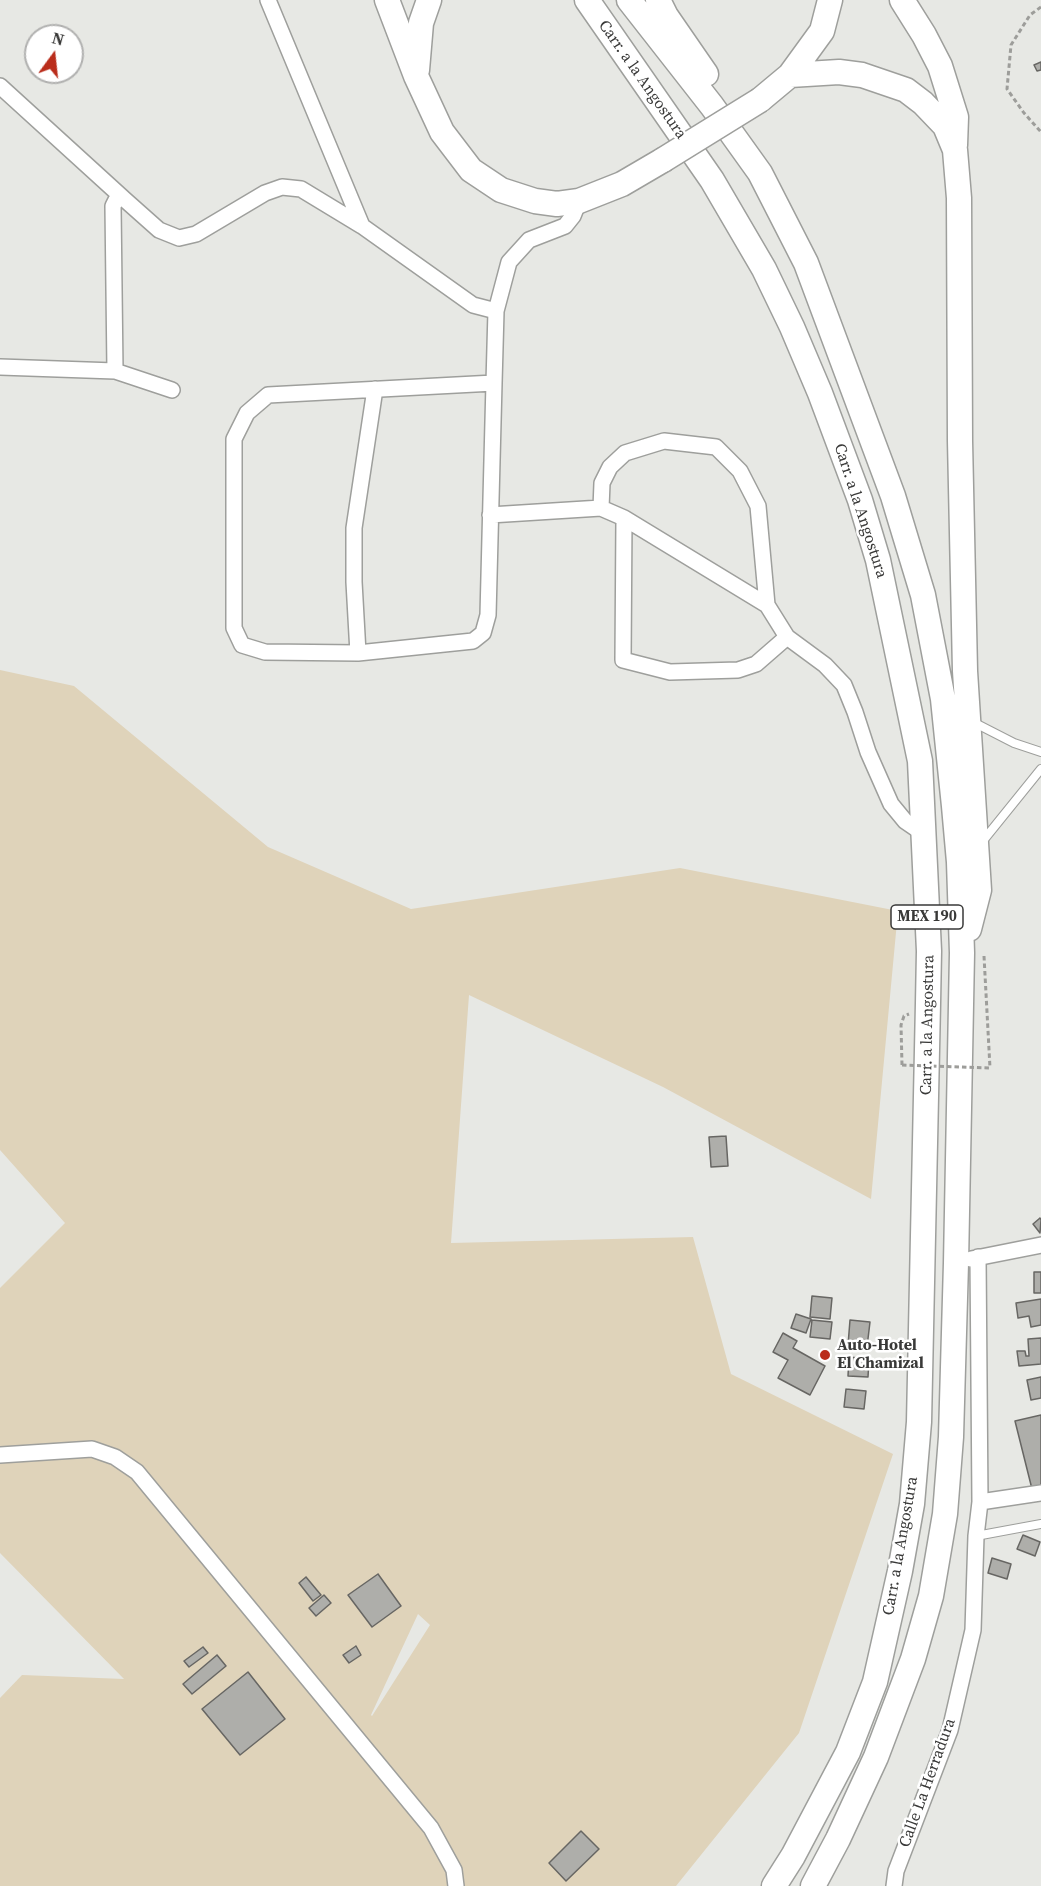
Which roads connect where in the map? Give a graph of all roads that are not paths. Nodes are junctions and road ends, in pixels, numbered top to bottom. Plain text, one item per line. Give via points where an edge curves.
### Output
1 (268, 0) edge
2 (387, 0) edge
3 (429, 0) edge
4 (587, 0) edge
5 (628, 0) edge
6 (658, 0) edge
7 (830, 0) edge
8 (902, 0) edge
9 (790, 75) junction
10 (416, 76) junction
11 (0, 86) edge
12 (712, 106) junction
13 (955, 150) junction
14 (123, 198) junction
15 (579, 201) junction
16 (362, 226) junction
17 (496, 311) junction
18 (0, 367) edge
19 (115, 371) junction
20 (494, 382) junction
21 (375, 389) junction
22 (172, 390) dead end
23 (601, 508) junction
24 (490, 514) junction
25 (624, 518) junction
26 (767, 605) junction
27 (787, 638) junction
28 (358, 653) junction
29 (968, 719) junction
30 (1041, 752) edge
31 (1041, 769) edge
32 (924, 834) junction
33 (977, 848) junction
34 (962, 953) junction
35 (1041, 1245) edge
36 (967, 1260) junction
37 (0, 1455) edge
38 (1041, 1493) edge
39 (980, 1502) junction
40 (1041, 1524) edge
41 (976, 1536) junction
42 (456, 1886) edge
43 (774, 1886) edge
44 (813, 1886) edge
45 (894, 1886) edge

1 - 16 street
2 - 10 main road
3 - 10 main road via 421,24
4 - 32 main road, Carr. a la Angostura / MEX 190 via 712,180 764,269 820,393 878,560 920,760
5 - 12 main road, Carr. a la Angostura / MEX 190
6 - 12 main road via 705,74
7 - 9 main road via 822,31
8 - 13 main road via 940,66 956,117
9 - 13 main road via 839,72 862,75 906,90 945,126
9 - 15 main road, bridge via 760,100 663,160 622,184
10 - 15 main road via 442,132 471,171 501,190 535,201
11 - 14 street
12 - 34 main road, Carr. a la Angostura / MEX 190 via 760,173 806,263 893,496 923,595 943,699 959,862
13 - 29 main road
14 - 16 street via 159,230 178,238 196,234 282,187 301,189
14 - 19 street via 113,206
15 - 17 street via 565,226 529,240 509,262
16 - 17 street via 465,300
17 - 20 street
18 - 19 street
19 - 22 street
20 - 21 street
20 - 24 street
21 - 28 street via 354,528
21 - 28 street via 268,395 247,413 234,440 234,628 242,645 265,652
23 - 24 street
23 - 25 street
23 - 26 street via 602,483 610,467 625,453 664,441 716,447 740,471 758,506
24 - 28 street via 488,615 483,633 473,641
25 - 26 street
25 - 27 street via 623,660 670,672 738,670 756,664
26 - 27 street
27 - 32 street via 825,665 844,685 891,804 905,821
29 - 30 lane
29 - 33 main road
31 - 33 lane
32 - 43 main road, Carr. a la Angostura / MEX 190 via 929,951 927,1092 919,1422 912,1504 875,1682 848,1752
33 - 34 main road via 980,890
34 - 36 main road, Carr. a la Angostura / MEX 190
35 - 36 street
36 - 39 street, Calle La Herradura
36 - 44 main road, Carr. a la Angostura / MEX 190 via 945,1514 931,1596 913,1659 876,1757
37 - 42 street via 92,1449 115,1457 137,1472 431,1828 454,1870
38 - 39 street
39 - 41 street, Calle La Herradura
40 - 41 lane
41 - 45 street, Calle La Herradura via 973,1630 952,1718 896,1871

